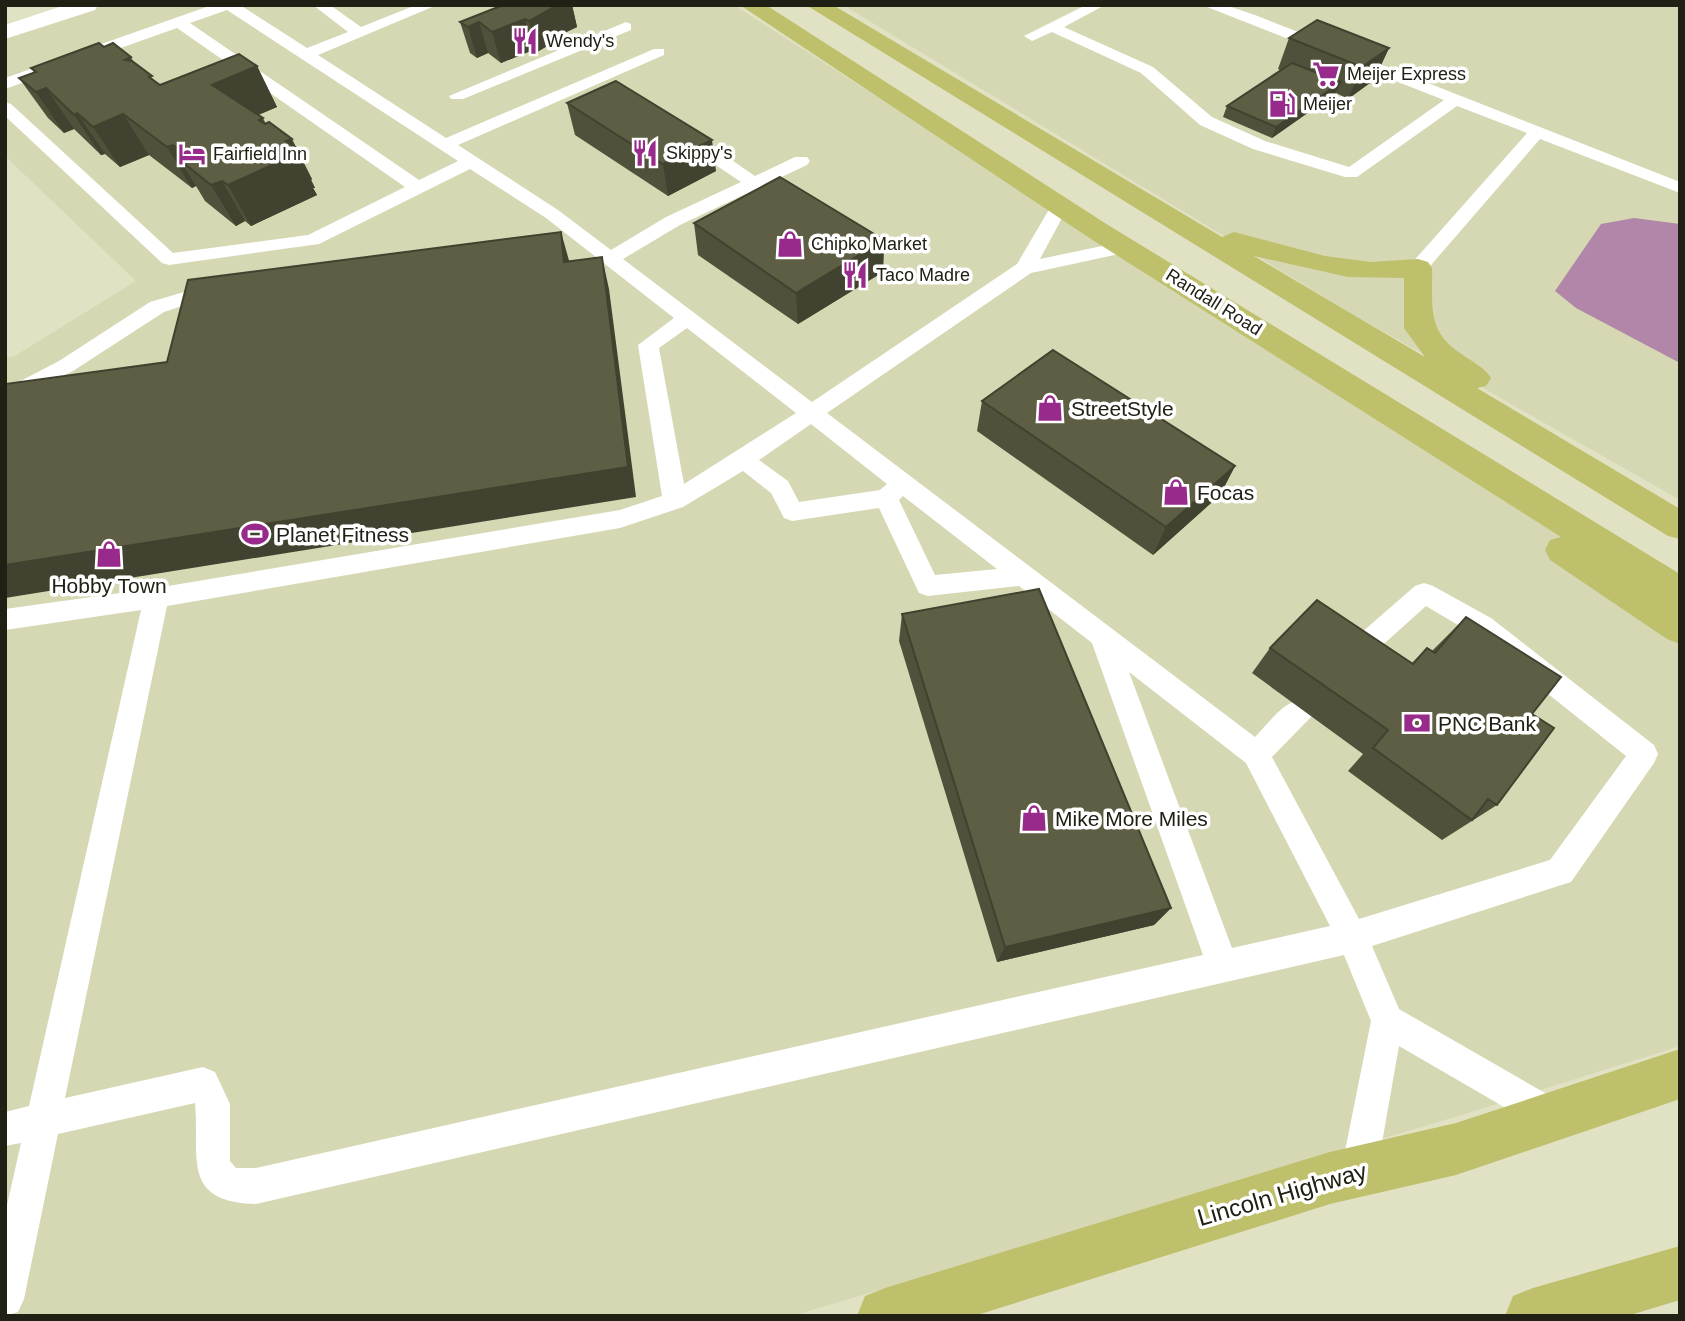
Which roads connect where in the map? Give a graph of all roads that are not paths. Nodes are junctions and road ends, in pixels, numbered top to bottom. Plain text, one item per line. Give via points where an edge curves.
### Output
1 (87, 5) edge
2 (228, 5) edge
3 (320, 5) edge
4 (430, 5) edge
5 (751, 5) edge
6 (817, 5) edge
7 (1098, 5) edge
8 (1209, 5) edge
9 (180, 22) junction
10 (626, 27) dead end
11 (1052, 27) junction
12 (5, 32) edge
13 (360, 33) junction
14 (1032, 36) dead end
15 (659, 52) dead end
16 (306, 54) junction
17 (600, 78) junction
18 (5, 84) edge
19 (621, 93) edge
20 (457, 96) dead end
21 (1456, 99) junction
22 (5, 107) edge
23 (675, 130) edge
24 (1536, 132) junction
25 (447, 144) junction
26 (472, 161) junction
27 (801, 161) dead end
28 (751, 181) junction
29 (418, 188) junction
30 (1680, 188) edge
31 (1060, 205) junction
32 (1166, 217) junction
33 (570, 228) junction
34 (545, 237) edge
35 (1126, 247) junction
36 (610, 258) junction
37 (1025, 268) junction
38 (1418, 268) junction
39 (244, 282) edge
40 (688, 318) junction
41 (5, 398) edge
42 (811, 412) junction
43 (1410, 424) junction
44 (744, 460) junction
45 (905, 482) junction
46 (886, 498) junction
47 (675, 500) junction
48 (1680, 525) edge
49 (1023, 576) junction
50 (1680, 593) edge
51 (156, 598) junction
52 (5, 620) edge
53 (1680, 628) edge
54 (1103, 640) junction
55 (1347, 661) edge
56 (1301, 709) dead end
57 (1256, 754) junction
58 (1352, 937) junction
59 (1223, 967) junction
60 (1387, 1021) junction
61 (1680, 1074) edge
62 (1552, 1116) junction
63 (45, 1120) junction
64 (5, 1129) edge
65 (1359, 1171) junction
66 (1680, 1273) edge
67 (5, 1299) edge
68 (1628, 1302) edge
69 (885, 1316) edge
70 (1533, 1316) edge

1 - 12 street
2 - 9 lane
2 - 16 lane
3 - 13 lane
4 - 13 lane
5 - 31 main road, Randall Road
6 - 32 main road
7 - 11 lane
8 - 21 lane
9 - 18 lane
9 - 29 lane
10 - 20 lane
11 - 14 lane
11 - 21 lane via 1147,70 1206,121 1259,145 1351,173
13 - 16 lane
15 - 17 lane
16 - 25 lane
17 - 19 lane
17 - 25 lane
21 - 24 lane
22 - 29 lane via 169,259 312,240
23 - 28 lane
24 - 30 lane
24 - 38 lane
25 - 26 lane
26 - 29 lane
26 - 33 lane
27 - 28 lane
28 - 36 lane
31 - 35 main road, Randall Road
31 - 37 lane
32 - 38 main road via 1290,259 1339,269 1382,273
32 - 48 main road
33 - 34 lane
33 - 36 lane
35 - 37 lane
35 - 43 main road, Randall Road
36 - 40 lane
37 - 42 lane
38 - 48 main road via 1419,328 1437,352
39 - 41 lane via 157,307 66,366
40 - 42 lane
40 - 47 lane via 648,345
42 - 44 lane
42 - 45 lane
43 - 50 main road, Randall Road
43 - 53 main road via 1532,530
44 - 46 lane via 780,488 792,512
44 - 47 lane
45 - 46 lane
45 - 49 lane
46 - 49 lane via 928,586
47 - 51 lane via 620,519
49 - 54 lane
51 - 52 lane
51 - 63 lane
54 - 57 lane
54 - 59 lane
55 - 58 lane via 1424,593 1482,626 1644,754 1560,872
56 - 57 lane
57 - 58 lane
58 - 59 lane
58 - 60 lane
59 - 63 lane via 256,1186 228,1184 212,1165 213,1101 203,1084
60 - 62 lane
60 - 65 lane
61 - 62 main road, Lincoln Highway
62 - 65 main road, Lincoln Highway via 1456,1149
63 - 64 lane
63 - 67 lane
65 - 69 main road, Lincoln Highway
66 - 68 main road
68 - 70 main road

